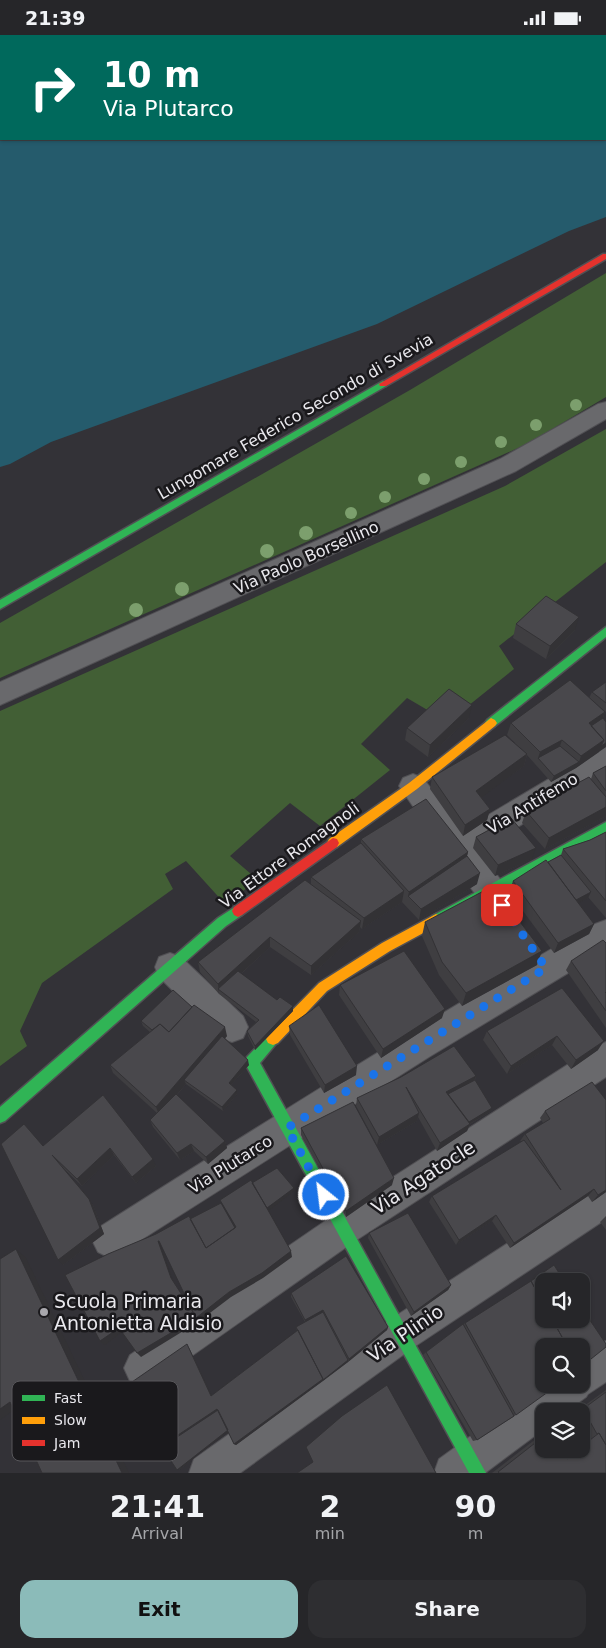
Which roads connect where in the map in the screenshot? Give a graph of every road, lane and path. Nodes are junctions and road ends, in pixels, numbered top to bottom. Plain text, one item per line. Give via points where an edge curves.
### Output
1 (606, 256) edge
2 (606, 409) edge
3 (0, 605) edge
4 (606, 631) edge
5 (0, 694) edge
6 (606, 759) edge
7 (413, 786) junction
8 (606, 827) edge
9 (458, 848) junction
10 (491, 890) junction
11 (606, 934) edge
12 (539, 958) junction
13 (170, 967) junction
14 (232, 1027) dead end
15 (602, 1047) edge
16 (0, 1116) edge
17 (287, 1128) junction
18 (606, 1199) edge
19 (343, 1229) junction
20 (110, 1240) dead end
21 (401, 1335) junction
22 (606, 1359) edge
23 (143, 1368) dead end
24 (590, 1371) edge
25 (562, 1393) edge
26 (467, 1469) edge
27 (208, 1473) edge

1 - 3 street, Lungomare Federico Secondo di Svevia
2 - 5 street, Via Paolo Borsellino via 508,465
4 - 7 street, Via Ettore Romagnoli
6 - 9 street, Via Antifemo
7 - 9 street
7 - 13 street, Via Ettore Romagnoli via 222,922
8 - 10 street
9 - 10 street
10 - 12 street
10 - 17 street via 386,947 323,987 252,1062
11 - 12 street, Via Plutarco
12 - 17 street, Via Plutarco
13 - 14 street
13 - 16 street, Via Ettore Romagnoli
15 - 19 street, Via Agatocle
17 - 19 street
17 - 20 street, Via Plutarco
18 - 21 street, Via Plinio
19 - 21 street
19 - 23 street, Via Agatocle
21 - 26 street
21 - 27 street, Via Plinio
22 - 24 street
25 - 26 street

